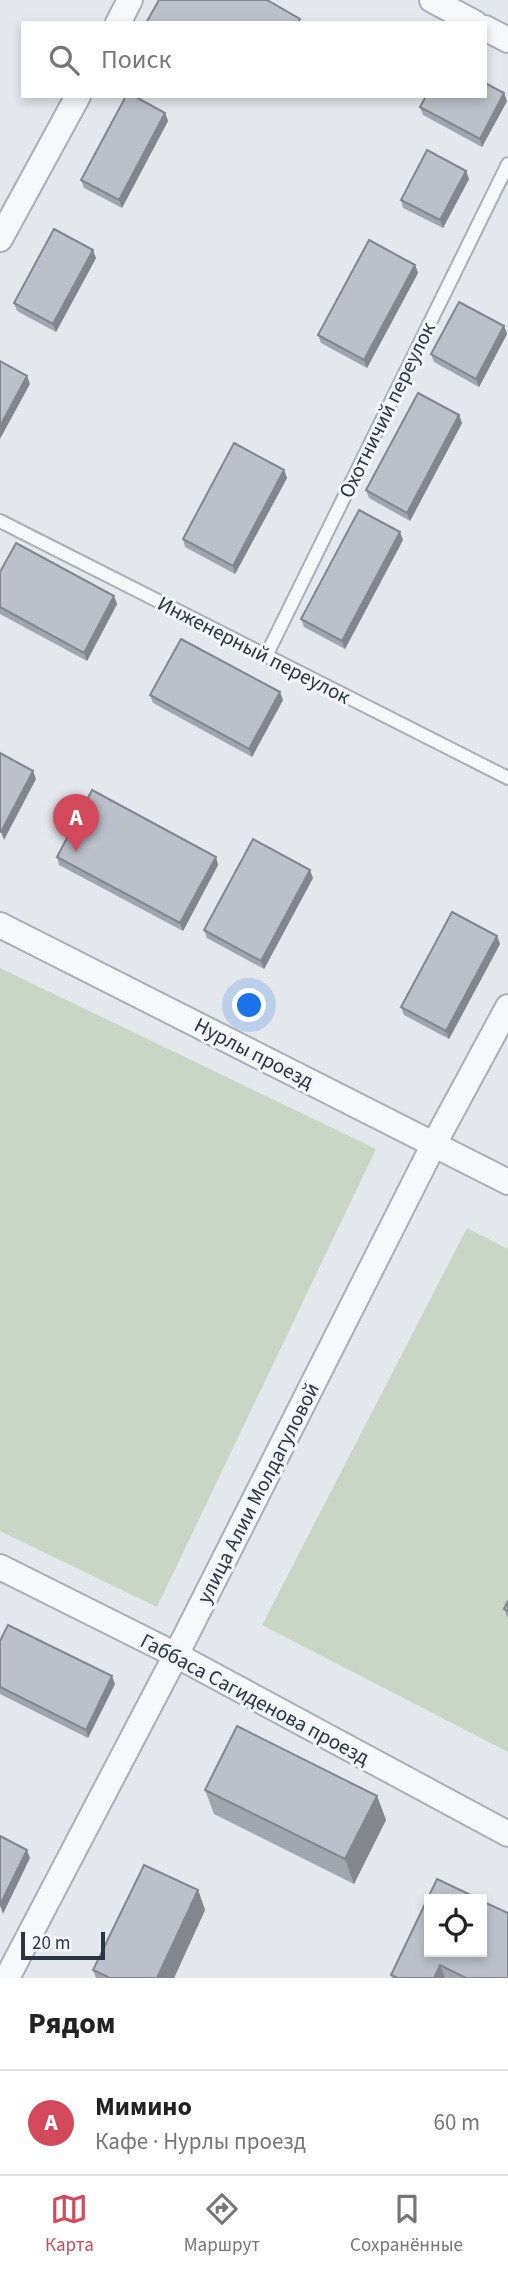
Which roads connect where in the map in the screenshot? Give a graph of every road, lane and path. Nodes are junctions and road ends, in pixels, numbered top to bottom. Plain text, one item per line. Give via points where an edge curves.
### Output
1 (130, 0) edge
2 (432, 0) edge
3 (467, 12) edge
4 (119, 21) edge
5 (487, 29) edge
6 (508, 40) edge
7 (77, 98) edge
8 (508, 164) edge
9 (0, 239) edge
10 (0, 521) edge
11 (266, 656) junction
12 (508, 778) edge
13 (0, 925) edge
14 (508, 1007) edge
15 (434, 1144) junction
16 (508, 1182) edge
17 (0, 1567) edge
18 (176, 1655) junction
19 (508, 1834) edge
20 (7, 1978) edge

1 - 4 street
2 - 3 street
5 - 6 street
7 - 9 street
8 - 11 lane, Охотничий переулок
10 - 11 lane, Инженерный переулок
11 - 12 lane, Инженерный переулок
13 - 15 street, Нурлы проезд
14 - 15 street, улица Алии Молдагуловой
15 - 16 street, Нурлы проезд
15 - 18 street, улица Алии Молдагуловой
17 - 18 street, Габбаса Сагиденова проезд
18 - 19 street, Габбаса Сагиденова проезд
18 - 20 street, улица Алии Молдагуловой

